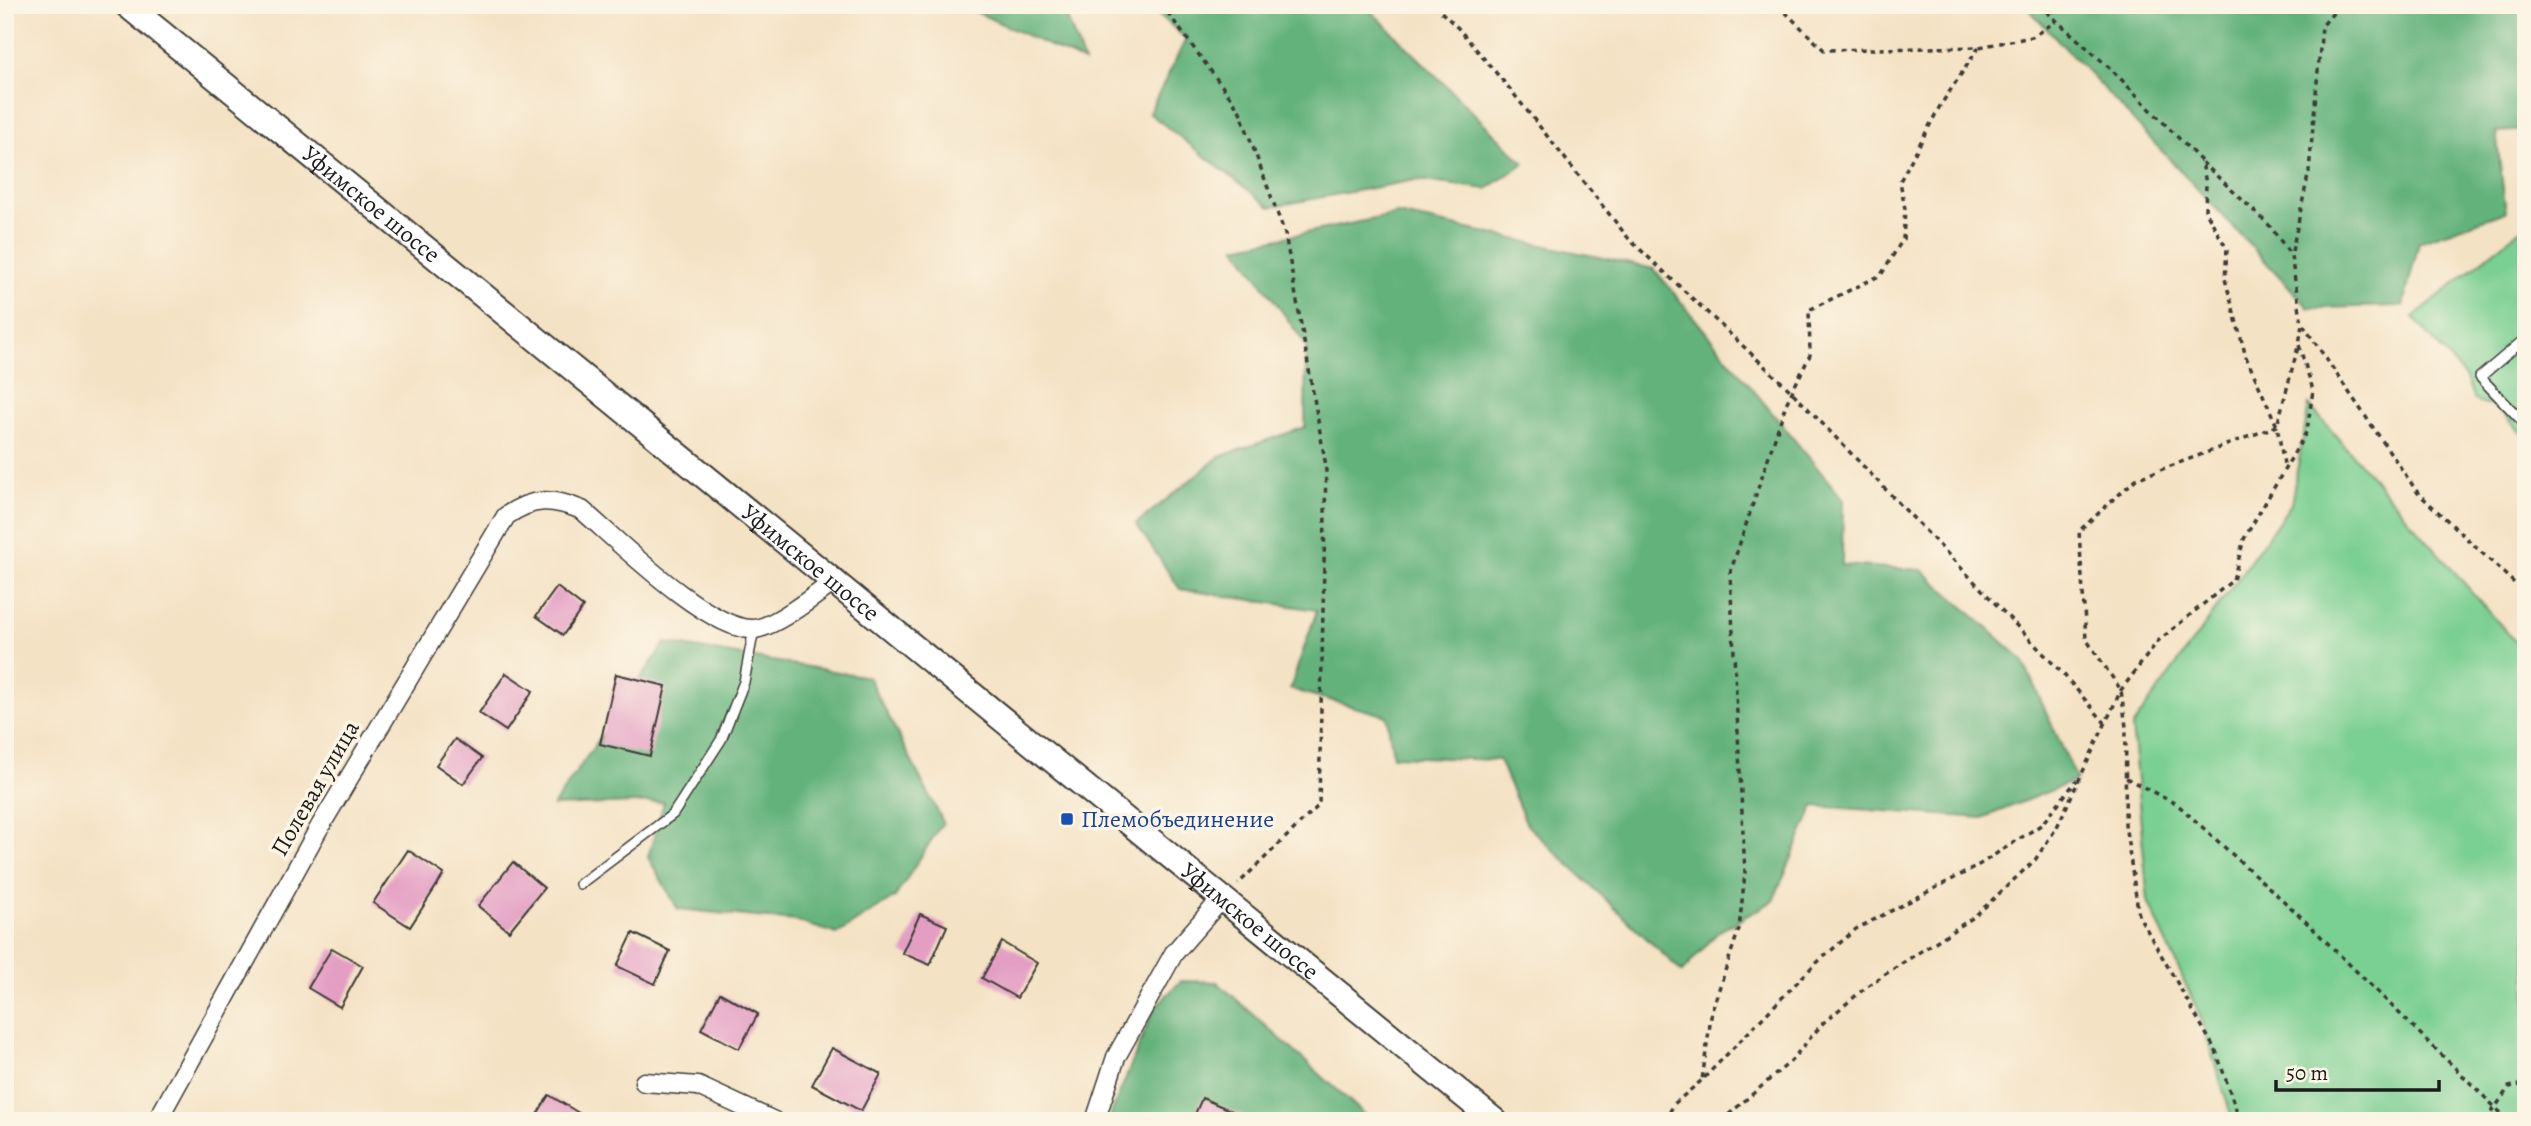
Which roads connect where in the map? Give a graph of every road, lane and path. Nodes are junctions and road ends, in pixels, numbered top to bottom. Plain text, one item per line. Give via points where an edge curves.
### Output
1 (127, 5) edge
2 (1162, 5) edge
3 (1434, 5) edge
4 (1778, 5) edge
5 (2039, 5) edge
6 (2053, 5) edge
7 (2340, 5) edge
8 (2055, 22) junction
9 (1979, 47) junction
10 (2202, 162) junction
11 (2291, 256) junction
12 (2302, 324) junction
13 (2526, 338) edge
14 (2299, 345) junction
15 (1792, 392) junction
16 (2526, 425) edge
17 (2277, 426) junction
18 (2285, 465) junction
19 (832, 583) junction
20 (2526, 594) edge
21 (754, 629) junction
22 (2121, 690) junction
23 (2105, 723) junction
24 (2126, 778) junction
25 (2077, 780) junction
26 (580, 884) dead end
27 (1223, 897) junction
28 (1702, 1080) junction
29 (644, 1082) dead end
30 (2526, 1084) edge
31 (2497, 1108) junction
32 (157, 1121) edge
33 (774, 1121) edge
34 (1095, 1121) edge
35 (1495, 1121) edge
36 (1665, 1121) edge
37 (1721, 1121) edge
38 (2240, 1121) edge
39 (2486, 1121) edge
40 (2510, 1121) edge

1 - 19 main road, Уфимское шоссе
2 - 27 path via 1239,109 1285,234 1326,466 1319,805
3 - 15 path via 1509,88 1629,239
4 - 9 path via 1824,50
5 - 8 path
6 - 8 path
7 - 11 path via 2322,26 2309,171
8 - 9 path via 2032,37
8 - 10 path via 2112,70
9 - 15 path via 1940,106 1900,181 1905,209 1903,239 1881,275 1809,310 1810,355
10 - 11 path via 2270,226
10 - 17 path via 2205,210 2227,249 2225,279 2245,357
11 - 12 path
12 - 14 path
12 - 20 path via 2418,493
13 - 16 lane via 2480,377
14 - 17 path
14 - 18 path via 2313,390 2307,431
15 - 23 path
15 - 28 path via 1730,573 1745,873 1740,929 1712,1010
17 - 18 path
17 - 22 path via 2136,479 2079,531 2086,639
18 - 22 path via 2244,539 2233,580 2158,641
19 - 21 street via 787,614
19 - 27 main road, Уфимское шоссе
21 - 26 lane via 744,682 721,740 673,814
21 - 32 street, Полевая улица via 723,622 693,604 582,510 561,501 538,500 506,516 319,828
22 - 23 path
22 - 24 path
23 - 25 path
24 - 31 path via 2178,805
24 - 38 path via 2125,824 2139,916 2216,1051
25 - 28 path via 2040,825 1974,868 1856,929 1812,967
25 - 37 path via 2057,827 2035,860 2004,891 1974,917 1870,984
27 - 34 street via 1174,953 1116,1056
27 - 35 main road, Уфимское шоссе
28 - 36 path via 1674,1104
29 - 33 street via 698,1086
30 - 31 path via 2509,1087
31 - 39 path
31 - 40 path

